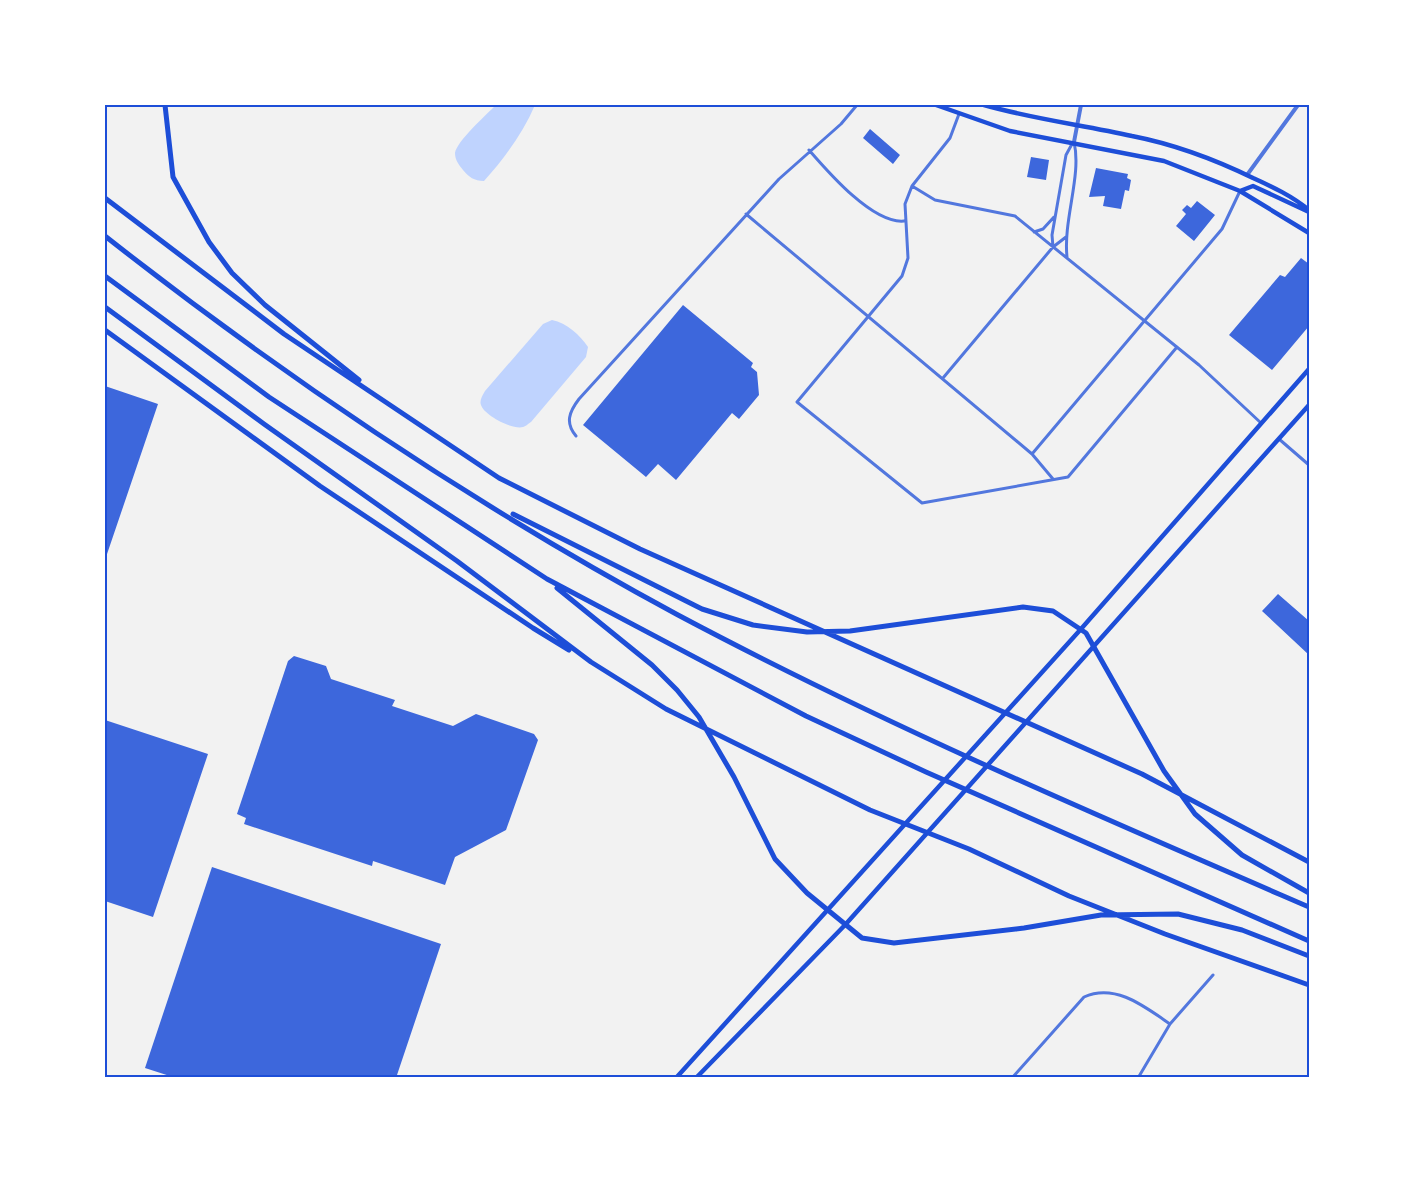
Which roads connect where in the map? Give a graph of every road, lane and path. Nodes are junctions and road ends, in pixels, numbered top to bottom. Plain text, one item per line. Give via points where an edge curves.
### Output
1 (165, 105) edge
2 (857, 105) edge
3 (936, 105) edge
4 (984, 105) edge
5 (1081, 105) edge
6 (1298, 105) edge
7 (960, 114) junction
8 (1076, 125) junction
9 (1074, 142) junction
10 (809, 150) junction
11 (1247, 175) junction
12 (912, 186) junction
13 (1240, 191) junction
14 (105, 198) edge
15 (1309, 211) edge
16 (746, 214) junction
17 (1056, 214) junction
18 (904, 221) junction
19 (1034, 232) junction
20 (1309, 233) edge
21 (105, 236) edge
22 (1066, 237) junction
23 (1053, 247) junction
24 (1067, 259) junction
25 (105, 276) edge
26 (105, 307) edge
27 (869, 317) junction
28 (1145, 321) junction
29 (105, 330) edge
30 (1177, 347) junction
31 (1309, 369) edge
32 (943, 379) junction
33 (386, 401) junction
34 (1309, 405) edge
35 (1262, 423) junction
36 (576, 436) dead end
37 (1279, 439) junction
38 (1032, 454) junction
39 (1309, 465) edge
40 (1053, 479) junction
41 (487, 502) junction
42 (547, 579) junction
43 (1081, 630) junction
44 (1094, 644) junction
45 (591, 662) junction
46 (1309, 862) edge
47 (1309, 893) edge
48 (1309, 907) edge
49 (829, 911) junction
50 (845, 925) junction
51 (1309, 941) edge
52 (1309, 956) edge
53 (1213, 975) dead end
54 (1309, 985) edge
55 (1170, 1024) junction
56 (676, 1078) edge
57 (696, 1078) edge
58 (1012, 1078) edge
59 (1138, 1078) edge

1 - 33 highway via 173,177 226,266 265,304
2 - 10 street
3 - 7 main road
4 - 8 main road
5 - 8 street
6 - 11 street
7 - 9 main road via 1010,131
7 - 12 street via 950,138
8 - 9 street
8 - 11 main road via 1136,136
9 - 13 main road via 1164,161
9 - 17 street via 1066,155
9 - 22 street via 1078,157
10 - 16 street
10 - 18 street via 879,216
11 - 15 main road
12 - 18 street
12 - 19 street via 935,200 1015,216
13 - 15 main road via 1253,186
13 - 20 main road
13 - 28 street via 1222,229
14 - 33 highway via 284,334
16 - 27 street
16 - 36 street via 575,404 569,418
17 - 19 street via 1049,225
17 - 23 street
18 - 27 street via 909,239 905,267 896,285
19 - 23 street
21 - 41 highway via 273,362
22 - 23 street
22 - 24 street
23 - 24 street
23 - 32 street
24 - 28 street
25 - 42 highway via 269,397
26 - 45 highway
27 - 32 street
27 - 40 street via 797,402 921,503
28 - 30 street
28 - 38 street
29 - 45 highway via 320,486 533,628
30 - 35 street
30 - 40 street via 1068,477
31 - 35 main road
32 - 38 street
33 - 46 highway via 500,478 640,549 1142,774
34 - 37 main road
35 - 43 main road
37 - 39 street
37 - 44 main road
38 - 40 street
41 - 43 highway via 702,609 753,625 807,632 850,631 1023,607 1053,611
41 - 48 highway via 563,550 787,672 948,748
42 - 49 highway via 677,690 711,737 775,859
42 - 51 highway via 717,671 926,772
43 - 44 highway
43 - 49 main road
44 - 47 highway via 1164,771 1195,814 1242,855
44 - 50 main road
45 - 54 highway via 666,709 870,810 969,849 1069,896
49 - 50 highway
49 - 56 main road
50 - 52 highway via 862,938 894,943 1101,915 1178,914 1242,930
50 - 57 main road
53 - 55 street
55 - 58 street via 1114,993 1098,990 1084,997
55 - 59 street

